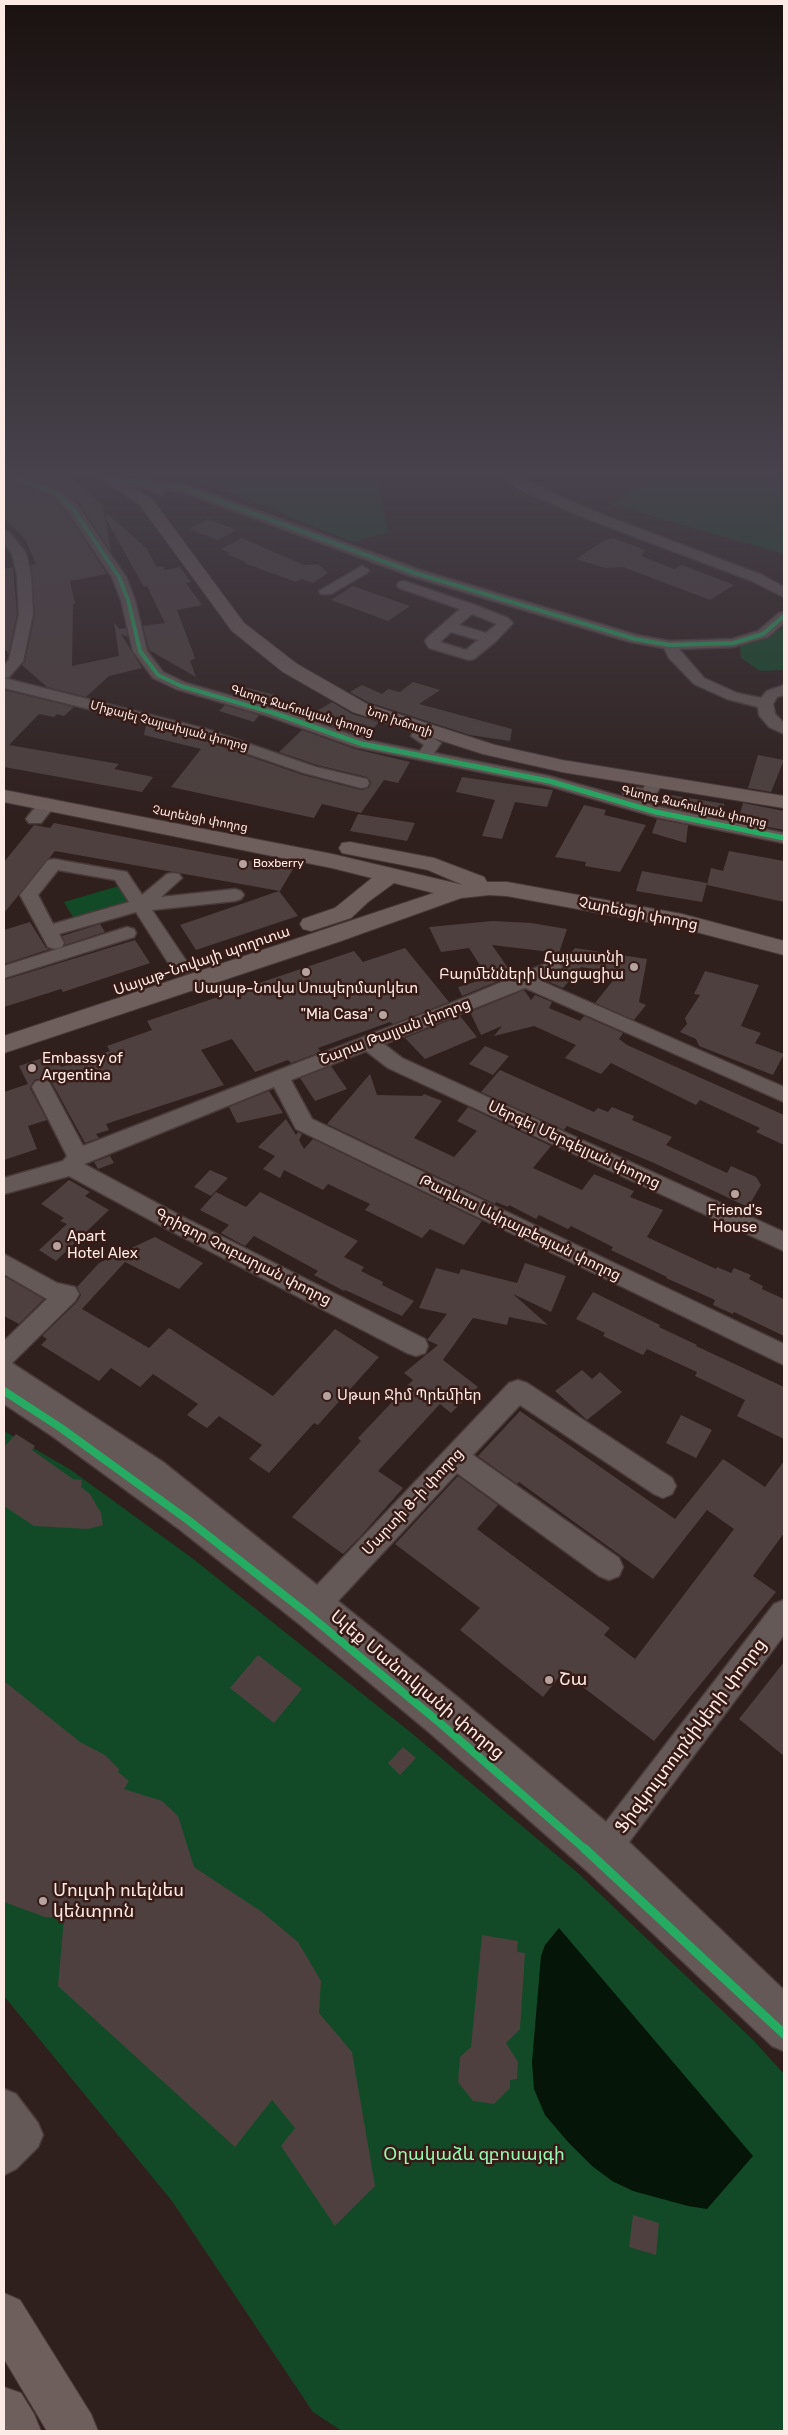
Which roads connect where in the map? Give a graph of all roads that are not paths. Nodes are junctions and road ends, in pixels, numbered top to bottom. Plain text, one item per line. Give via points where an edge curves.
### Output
1 (25, 591) edge
2 (124, 591) edge
3 (212, 591) edge
4 (420, 591) edge
5 (471, 591) edge
6 (470, 608) junction
7 (784, 616) edge
8 (448, 627) junction
9 (490, 639) junction
10 (670, 646) junction
11 (4, 674) edge
12 (4, 683) edge
13 (784, 690) edge
14 (765, 704) junction
15 (784, 729) edge
16 (419, 736) dead end
17 (425, 756) junction
18 (656, 781) junction
19 (4, 782) edge
20 (361, 783) dead end
21 (630, 791) dead end
22 (4, 796) edge
23 (784, 802) edge
24 (784, 838) edge
25 (342, 864) junction
26 (393, 866) junction
27 (430, 874) junction
28 (173, 878) dead end
29 (490, 888) junction
30 (458, 892) junction
31 (362, 895) junction
32 (234, 896) dead end
33 (141, 904) junction
34 (395, 914) junction
35 (127, 933) dead end
36 (784, 948) edge
37 (552, 967) dead end
38 (181, 968) junction
39 (4, 972) edge
40 (525, 981) junction
41 (4, 1027) edge
42 (367, 1042) junction
43 (4, 1045) edge
44 (279, 1077) junction
45 (42, 1087) dead end
46 (784, 1095) edge
47 (74, 1162) junction
48 (4, 1186) edge
49 (784, 1242) edge
50 (4, 1263) edge
51 (416, 1346) dead end
52 (784, 1355) edge
53 (4, 1356) edge
54 (4, 1371) edge
55 (4, 1391) edge
56 (455, 1457) junction
57 (663, 1486) dead end
58 (610, 1567) dead end
59 (313, 1608) junction
60 (784, 1613) edge
61 (603, 1852) junction
62 (784, 2013) edge
63 (784, 2034) edge
64 (4, 2106) edge
65 (4, 2157) edge
66 (4, 2316) edge
67 (4, 2410) edge
68 (17, 2431) edge
69 (74, 2431) edge

1 - 11 street via 26,614 16,661
2 - 17 street, Գևորգ Ջահուկյան փողոց via 140,651 158,675 181,686 274,712 362,744
3 - 18 main road, Նոր խճուղի via 238,627 290,668 360,708 490,750 562,766
4 - 6 street
5 - 10 street via 588,627
6 - 8 street
6 - 9 street via 506,623
7 - 10 street via 763,634 732,643
8 - 9 street
8 - 9 street via 432,643 470,656
10 - 14 street via 674,655 699,681 716,690
12 - 20 street, Միքայել Չայլախյան փողոց via 200,732 310,770
13 - 14 street via 772,694
14 - 15 street via 767,715
16 - 17 street via 433,743
17 - 24 street, Գևորգ Ջահուկյան փողոց via 548,781 677,817
18 - 21 street via 647,795
18 - 23 main road, Նոր խճուղի
19 - 26 main road, Չարենցի փողոց
22 - 25 main road, Չարենցի փողոց via 41,812
25 - 26 main road, Չարենցի փողոց
25 - 31 main road via 356,876
26 - 27 main road, Չարենցի փողոց
26 - 31 main road, Սայաթ-Նովայի պողոտա
27 - 29 main road, Չարենցի փողոց
27 - 30 main road, Չարենցի փողոց
27 - 34 main road, Սայաթ-Նովայի պողոտա via 417,896
28 - 33 street
29 - 30 main road, Չարենցի փողոց
29 - 36 main road, Չարենցի փողոց via 682,921
30 - 34 main road, Սայաթ-Նովայի պողոտա
31 - 34 main road via 382,887 402,891 402,902
31 - 38 main road, Սայաթ-Նովայի պողոտա via 343,913
32 - 33 street
33 - 33 street via 52,937 29,895 54,864 121,876
33 - 38 street
34 - 43 main road, Սայաթ-Նովայի պողոտա
35 - 39 street
37 - 40 street, Շարա Թալյան փողոց
38 - 41 main road, Սայաթ-Նովայի պողոտա
40 - 42 street, Շարա Թալյան փողոց
40 - 46 street
42 - 44 street, Շարա Թալյան փողոց
42 - 49 street, Սերգեյ Մերգելյան փողոց via 395,1064
44 - 47 street, Շարա Թալյան փողոց
44 - 52 street, Թադևոս Ավդալբեգյան փողոց via 304,1124
45 - 47 street
47 - 48 street, Շարա Թալյան փողոց
47 - 51 street, Գրիգոր Չուբարյան փողոց via 182,1226
50 - 53 street via 52,1291 67,1294
54 - 59 street, Ալեք Մանուկյանի փողոց via 80,1409
55 - 59 street, Ալեք Մանուկյանի փողոց
56 - 57 street, Մարտի 8-ի փողոց via 518,1390
56 - 58 street
56 - 59 street, Մարտի 8-ի փողոց
59 - 61 street, Ալեք Մանուկյանի փողոց via 440,1722
60 - 61 street, Ֆիզկուլտուրնիկերի փողոց
61 - 62 street, Ալեք Մանուկյանի փողոց
61 - 63 street, Ալեք Մանուկյանի փողոց
64 - 65 street via 26,2135
66 - 69 main road
67 - 68 main road

